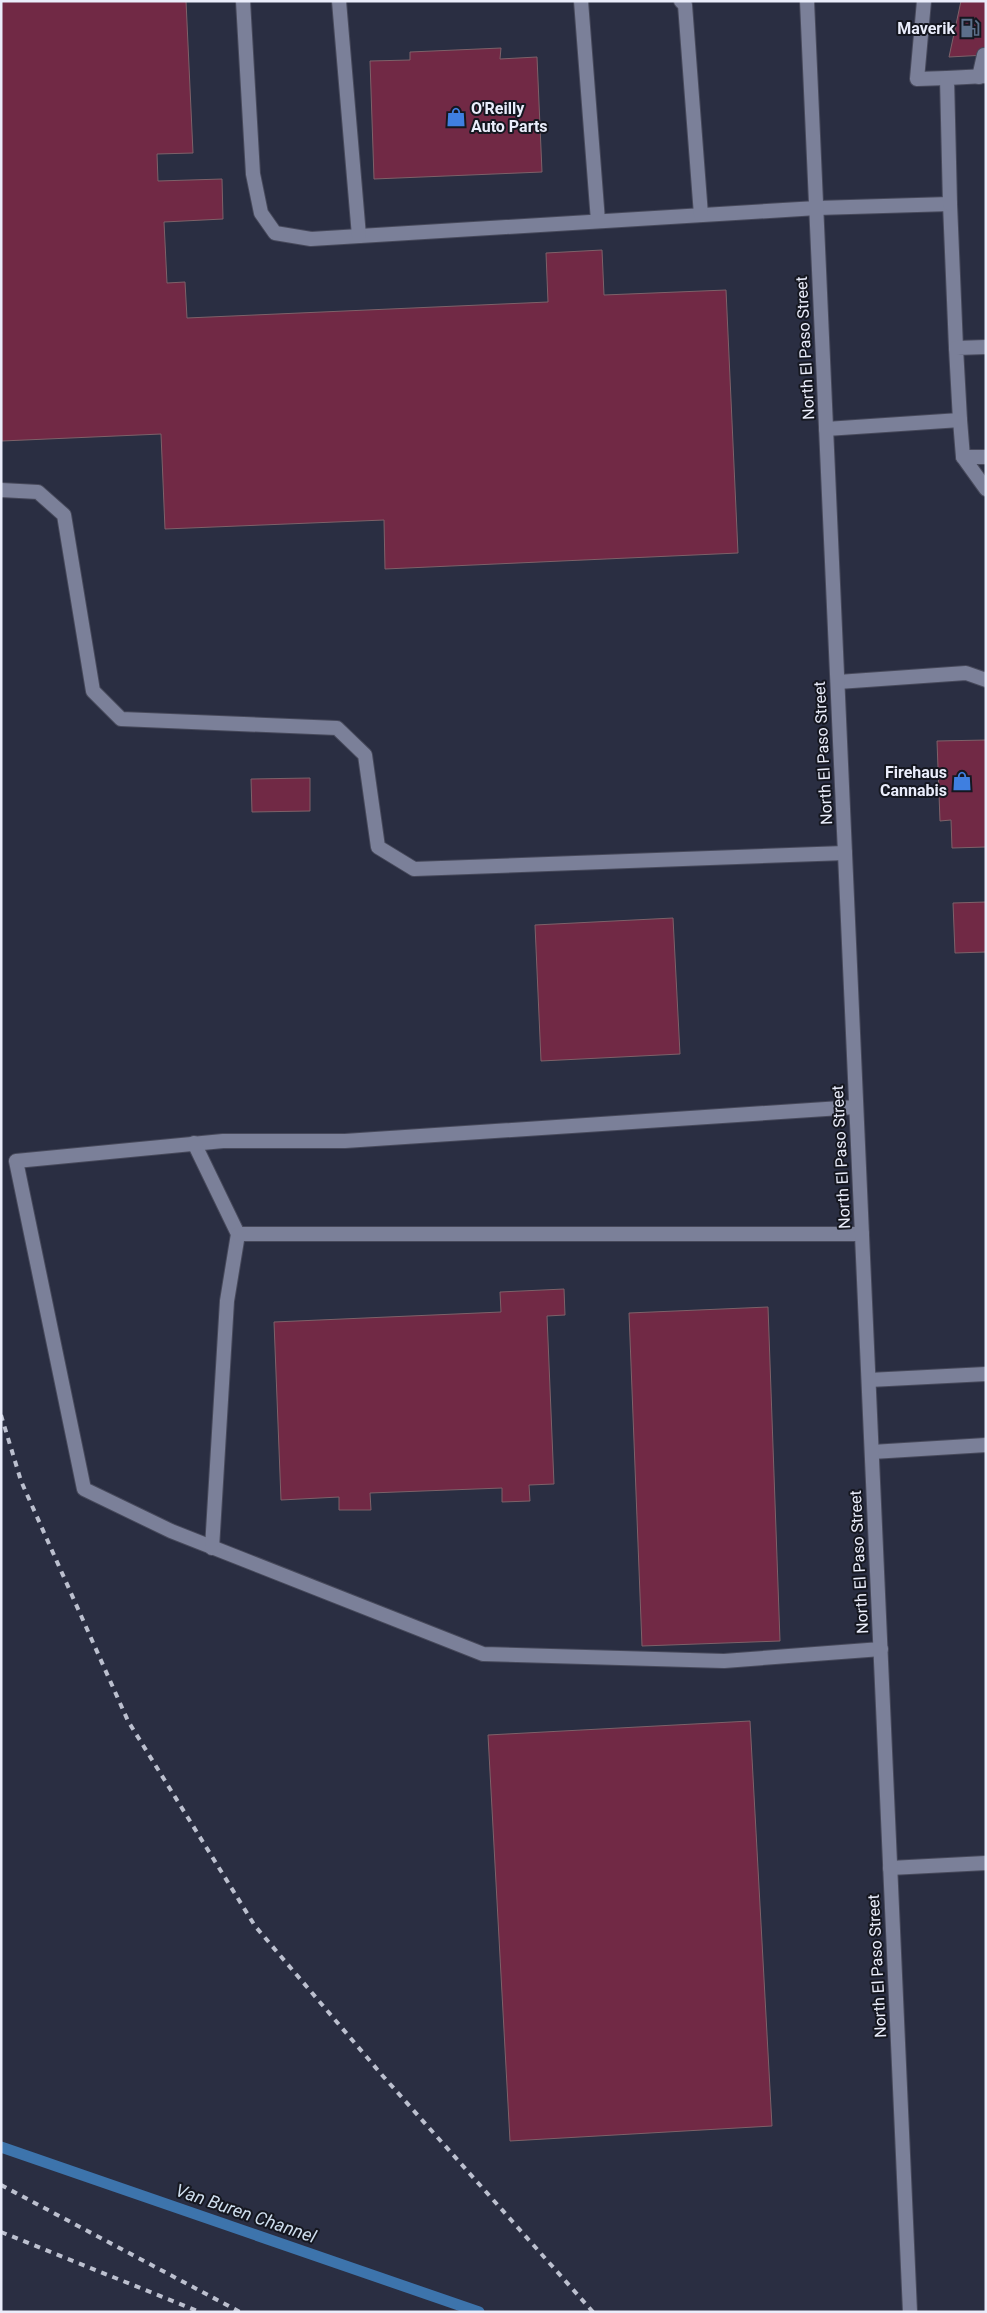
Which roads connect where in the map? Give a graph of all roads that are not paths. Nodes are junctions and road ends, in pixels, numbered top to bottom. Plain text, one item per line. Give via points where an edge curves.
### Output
1 (242, 1) edge
2 (339, 1) edge
3 (581, 1) edge
4 (681, 1) edge
5 (807, 1) edge
6 (924, 1) edge
7 (984, 55) dead end
8 (982, 76) edge
9 (947, 78) junction
10 (950, 204) junction
11 (817, 208) junction
12 (701, 215) junction
13 (598, 221) junction
14 (359, 236) junction
15 (986, 347) edge
16 (956, 348) junction
17 (960, 420) junction
18 (826, 429) junction
19 (963, 457) junction
20 (986, 457) edge
21 (986, 489) edge
22 (1, 490) edge
23 (986, 680) edge
24 (838, 682) junction
25 (845, 853) junction
26 (856, 1107) junction
27 (194, 1143) junction
28 (238, 1234) junction
29 (862, 1234) junction
30 (986, 1374) edge
31 (868, 1380) junction
32 (986, 1445) edge
33 (872, 1452) junction
34 (212, 1548) junction
35 (881, 1649) junction
36 (986, 1863) edge
37 (890, 1868) junction
38 (910, 2312) edge

1 - 14 street via 253,174 261,214 275,233 311,239
2 - 14 street
3 - 13 street
4 - 12 street via 685,5
5 - 11 street, North El Paso Street
6 - 9 street via 917,79
7 - 8 street
8 - 9 street
9 - 10 street
10 - 11 street
10 - 16 street
11 - 12 street
11 - 18 street, North El Paso Street
12 - 13 street
13 - 14 street
15 - 16 street
16 - 17 street
17 - 18 street
17 - 19 street
18 - 24 street, North El Paso Street
19 - 20 street
19 - 21 street
22 - 25 street via 38,492 64,515 93,691 121,719 337,728 366,755 378,847 414,869
23 - 24 street via 966,673
24 - 25 street, North El Paso Street
25 - 26 street, North El Paso Street
26 - 27 street via 345,1141
26 - 29 street, North El Paso Street
27 - 28 street
27 - 34 street via 16,1161 84,1489
28 - 29 street
28 - 34 street via 227,1301
29 - 31 street, North El Paso Street
30 - 31 street
31 - 33 street, North El Paso Street
32 - 33 street
33 - 35 street, North El Paso Street
34 - 35 street via 483,1654 724,1661
35 - 37 street, North El Paso Street
36 - 37 street
37 - 38 street, North El Paso Street

